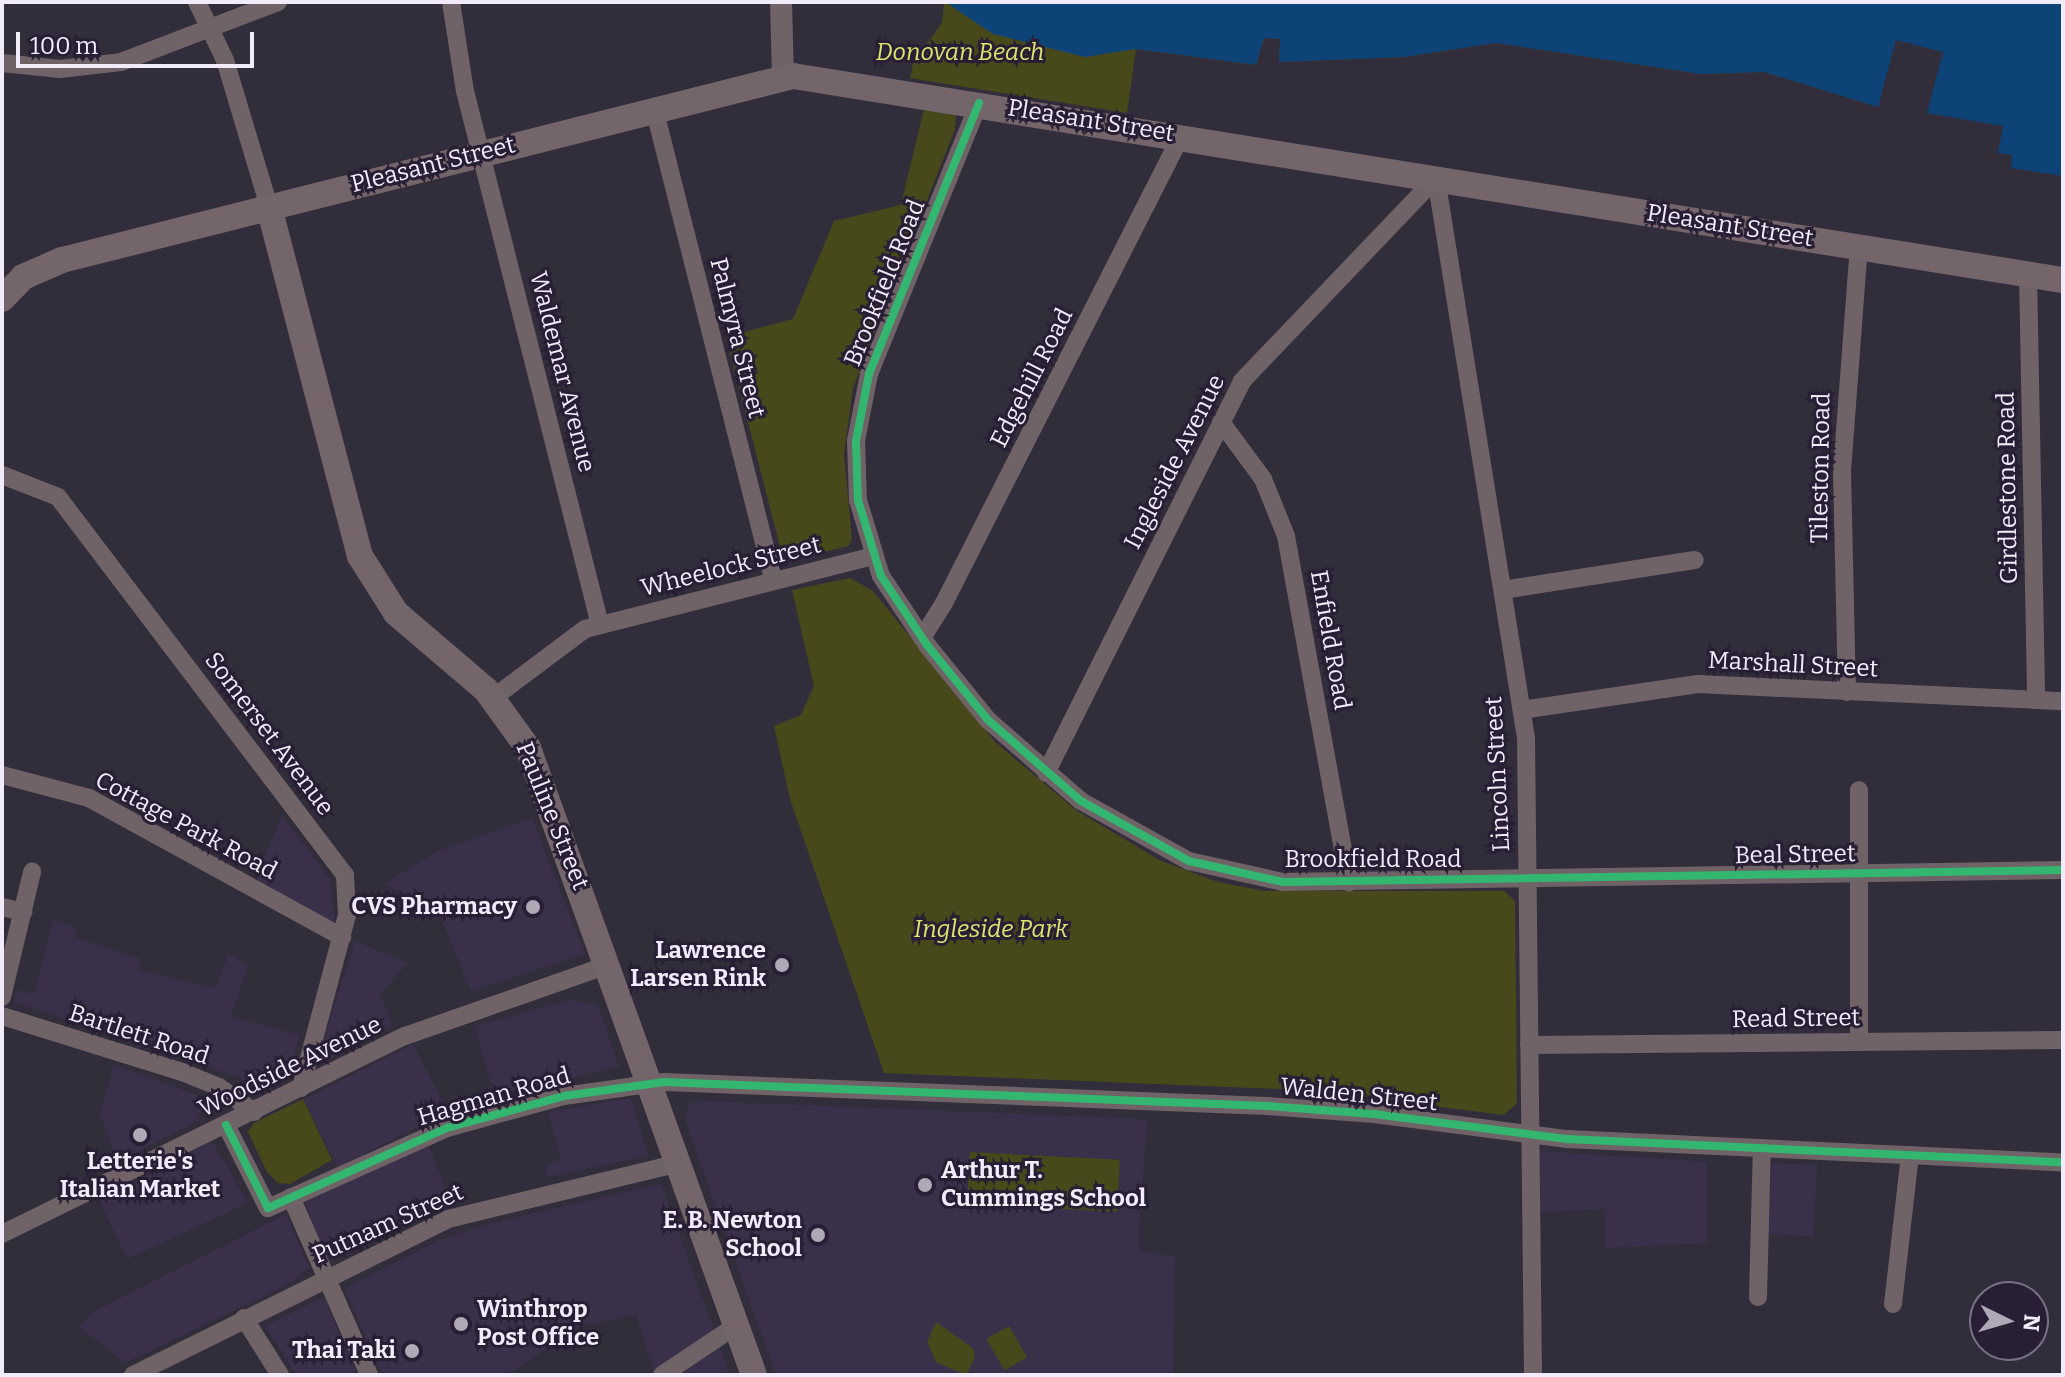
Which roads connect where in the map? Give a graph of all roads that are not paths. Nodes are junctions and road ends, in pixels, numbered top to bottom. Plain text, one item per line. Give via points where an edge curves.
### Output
1 (197, 2) edge
2 (278, 2) edge
3 (451, 2) edge
4 (781, 2) edge
5 (212, 29) junction
6 (2, 63) edge
7 (783, 76) junction
8 (979, 103) junction
9 (654, 108) junction
10 (1181, 136) junction
11 (482, 152) junction
12 (1436, 178) junction
13 (269, 207) junction
14 (1859, 247) junction
15 (2028, 274) junction
16 (2063, 280) edge
17 (2, 299) edge
18 (1221, 422) junction
19 (2, 475) edge
20 (873, 556) junction
21 (1695, 560) dead end
22 (774, 581) junction
23 (1503, 590) junction
24 (600, 625) junction
25 (922, 638) junction
26 (1847, 692) junction
27 (493, 698) junction
28 (2036, 700) junction
29 (2063, 701) edge
30 (1522, 710) junction
31 (1046, 773) junction
32 (2, 775) edge
33 (1859, 790) dead end
34 (2063, 870) edge
35 (32, 872) dead end
36 (1859, 874) junction
37 (1527, 879) junction
38 (1349, 882) junction
39 (2, 907) edge
40 (23, 912) junction
41 (342, 937) junction
42 (608, 965) junction
43 (2, 997) edge
44 (2, 1016) edge
45 (2063, 1040) edge
46 (1859, 1042) junction
47 (1529, 1045) junction
48 (650, 1083) junction
49 (301, 1088) junction
50 (254, 1112) junction
51 (226, 1125) junction
52 (1530, 1135) junction
53 (1762, 1148) junction
54 (1910, 1155) junction
55 (2063, 1162) edge
56 (679, 1163) junction
57 (291, 1197) junction
58 (2, 1234) edge
59 (327, 1277) junction
60 (1758, 1297) dead end
61 (1893, 1304) dead end
62 (244, 1318) junction
63 (737, 1325) junction
64 (133, 1375) edge
65 (280, 1375) edge
66 (369, 1375) edge
67 (662, 1375) edge
68 (754, 1375) edge
69 (1533, 1375) edge

1 - 5 street
2 - 5 street
3 - 11 street, Waldemar Avenue via 465,91
4 - 7 street
5 - 6 street via 96,67 37,69
5 - 13 street
7 - 8 main road, Pleasant Street
7 - 9 main road, Pleasant Street
8 - 10 main road, Pleasant Street
8 - 20 street, Brookfield Road via 864,390 855,465
9 - 11 main road, Pleasant Street
9 - 22 street, Palmyra Street
10 - 12 main road, Pleasant Street
10 - 25 street, Edgehill Road
11 - 13 main road, Pleasant Street
11 - 24 street, Waldemar Avenue
12 - 14 main road, Pleasant Street
12 - 18 street, Ingleside Avenue via 1256,364
12 - 23 street, Lincoln Street
13 - 17 main road, Pleasant Street via 47,265 19,280
13 - 27 main road, Pauline Street via 360,556 402,620
14 - 15 main road, Pleasant Street
14 - 26 street, Tileston Road via 1842,459
15 - 16 main road, Pleasant Street
15 - 28 street, Girdlestone Road
18 - 31 street, Ingleside Avenue
18 - 38 street, Enfield Road via 1263,479 1286,536
19 - 41 street, Somerset Avenue via 58,497 342,869 349,898
20 - 22 street, Wheelock Street
20 - 25 street, Brookfield Road
21 - 23 street
22 - 24 street, Wheelock Street
23 - 30 street, Lincoln Street
24 - 27 street via 571,636
25 - 31 street, Brookfield Road via 982,714
26 - 28 street, Marshall Street
26 - 30 street, Marshall Street via 1687,684
27 - 42 main road, Pauline Street via 537,768
28 - 29 street, Marshall Street
30 - 37 street, Lincoln Street
31 - 38 street, Brookfield Road via 1110,820 1204,867 1266,880
32 - 41 street, Cottage Park Road via 89,798
33 - 36 street
34 - 36 street, Beal Street
35 - 40 street
36 - 37 street, Beal Street
36 - 46 street
37 - 38 street, Brookfield Road
37 - 47 street, Lincoln Street
39 - 40 street
40 - 43 street
41 - 49 street, Somerset Avenue
42 - 48 main road, Pauline Street
42 - 49 street, Woodside Avenue via 438,1022
44 - 50 street, Bartlett Road via 182,1072 219,1087
45 - 46 street, Read Street
46 - 47 street, Read Street
47 - 52 street, Lincoln Street
48 - 52 street, Walden Street via 1294,1108
48 - 56 main road, Pauline Street
48 - 57 street, Hagman Road via 564,1096 447,1128
49 - 50 street, Woodside Avenue
50 - 51 street, Woodside Avenue
51 - 57 street, Hagman Road via 268,1208
51 - 58 street, Woodside Avenue
52 - 53 street, Walden Street
52 - 69 street, Lincoln Street
53 - 54 street, Walden Street
53 - 60 street
54 - 55 street, Walden Street
54 - 61 street
56 - 59 street, Putnam Street via 455,1216
56 - 63 main road, Pauline Street
57 - 59 street
59 - 62 street, Putnam Street
59 - 66 street
62 - 64 street, Putnam Street
62 - 65 street
63 - 67 street
63 - 68 main road, Pauline Street

